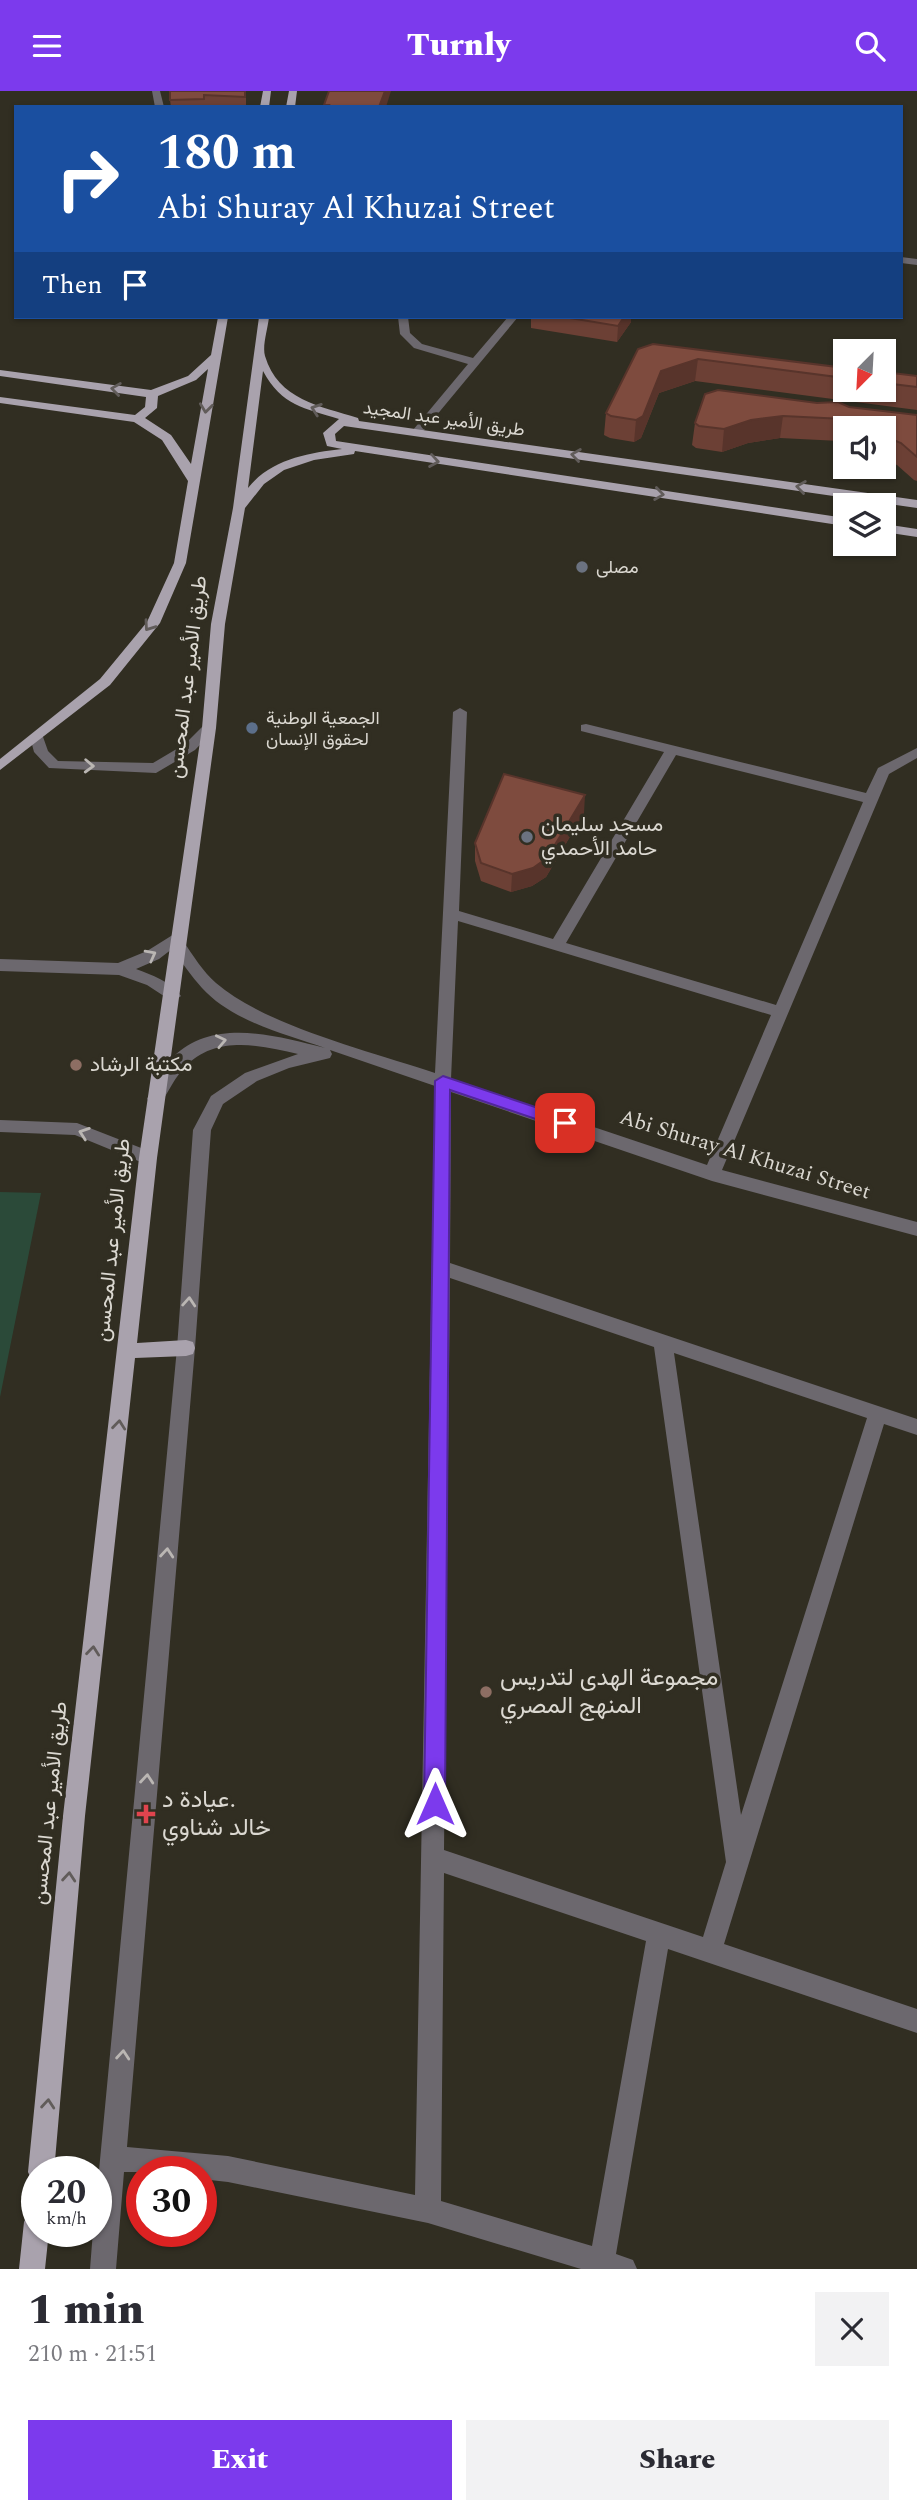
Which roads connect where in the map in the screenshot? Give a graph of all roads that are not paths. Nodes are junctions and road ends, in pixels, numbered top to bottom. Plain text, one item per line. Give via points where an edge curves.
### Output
1 (223, 319) edge
2 (264, 319) edge
3 (403, 319) edge
4 (511, 319) edge
5 (260, 356) junction
6 (215, 357) junction
7 (475, 362) junction
8 (0, 373) edge
9 (152, 394) junction
10 (0, 400) edge
11 (137, 419) junction
12 (381, 428) junction
13 (417, 432) junction
14 (366, 450) junction
15 (195, 482) junction
16 (917, 504) edge
17 (239, 508) junction
18 (833, 520) edge
19 (896, 530) edge
20 (917, 533) edge
21 (460, 712) dead end
22 (209, 728) junction
23 (586, 728) dead end
24 (37, 737) junction
25 (672, 750) junction
26 (917, 752) edge
27 (0, 766) edge
28 (871, 799) junction
29 (451, 914) junction
30 (178, 940) junction
31 (558, 945) junction
32 (0, 965) edge
33 (120, 969) junction
34 (173, 996) junction
35 (781, 1012) junction
36 (324, 1054) junction
37 (443, 1081) junction
38 (155, 1099) junction
39 (0, 1126) edge
40 (148, 1158) junction
41 (712, 1174) junction
42 (917, 1229) edge
43 (440, 1267) junction
44 (663, 1342) junction
45 (186, 1348) junction
46 (127, 1351) junction
47 (877, 1414) junction
48 (917, 1427) edge
49 (434, 1858) junction
50 (737, 1865) junction
51 (659, 1934) junction
52 (710, 1951) junction
53 (917, 2021) edge
54 (42, 2156) edge
55 (114, 2158) junction
56 (428, 2210) junction
57 (34, 2247) edge
58 (613, 2265) edge
59 (32, 2269) edge
60 (103, 2269) edge

1 - 6 main road, طريق الأمير عبد المحسن
2 - 5 main road, طريق الأمير عبد المحسن
3 - 7 street via 405,334 418,346
4 - 7 street
12 -> 5 main road via 293,401 275,385
5 - 17 main road, طريق الأمير عبد المحسن
6 - 9 main road via 192,378
6 -> 15 main road, طريق الأمير عبد المحسن
7 - 13 street
9 -> 8 main road
9 - 11 main road via 151,408
10 - 11 main road
11 - 15 main road via 171,439
12 - 13 main road, طريق الأمير عبد المجيد
12 - 14 main road, طريق الأمير عبد المجيد via 342,422 329,433 331,444
16 -> 13 main road, طريق الأمير عبد المجيد
14 - 17 main road via 304,459 279,469 260,481
14 -> 18 main road, طريق الأمير عبد المجيد
15 -> 24 main road, طريق الأمير عبد المحسن via 180,563 153,623 105,681
17 - 22 main road, طريق الأمير عبد المحسن via 218,624
19 - 20 main road
21 - 29 street
24 -> 22 street via 41,752 54,765 156,768 190,747
22 - 30 main road, طريق الأمير عبد المحسن
23 - 25 street
24 - 27 main road, طريق الأمير عبد المحسن
25 - 28 street
25 - 31 street
26 - 28 street via 883,771
28 - 35 street
29 - 31 street
29 - 37 street
33 -> 30 street
30 - 34 main road, طريق الأمير عبد المحسن
30 - 37 street via 209,986 256,1015
31 - 35 street
32 - 33 street
33 - 34 street via 153,981
34 - 38 main road, طريق الأمير عبد المحسن
35 - 41 street
36 - 37 street
38 -> 36 street via 180,1061 204,1044 235,1038
45 -> 36 street via 202,1130 217,1100 251,1077
37 - 41 street, Abi Shuray Al Khuzai Street
37 - 43 street
38 - 40 main road, طريق الأمير عبد المحسن
40 -> 39 street via 77,1129
40 - 46 main road, طريق الأمير عبد المحسن
41 - 42 street, Abi Shuray Al Khuzai Street
43 - 44 street
43 - 49 street
44 - 47 street
44 - 50 street
45 - 46 main road
55 -> 45 street
54 -> 46 main road, طريق الأمير عبد المحسن via 74,1816
47 - 48 street
47 - 50 street
49 - 51 street
49 - 56 street
50 - 52 street
51 - 52 street
51 - 58 street
52 - 53 street
55 - 56 street via 228,2169
55 - 60 street
56 - 58 street
57 - 59 main road

